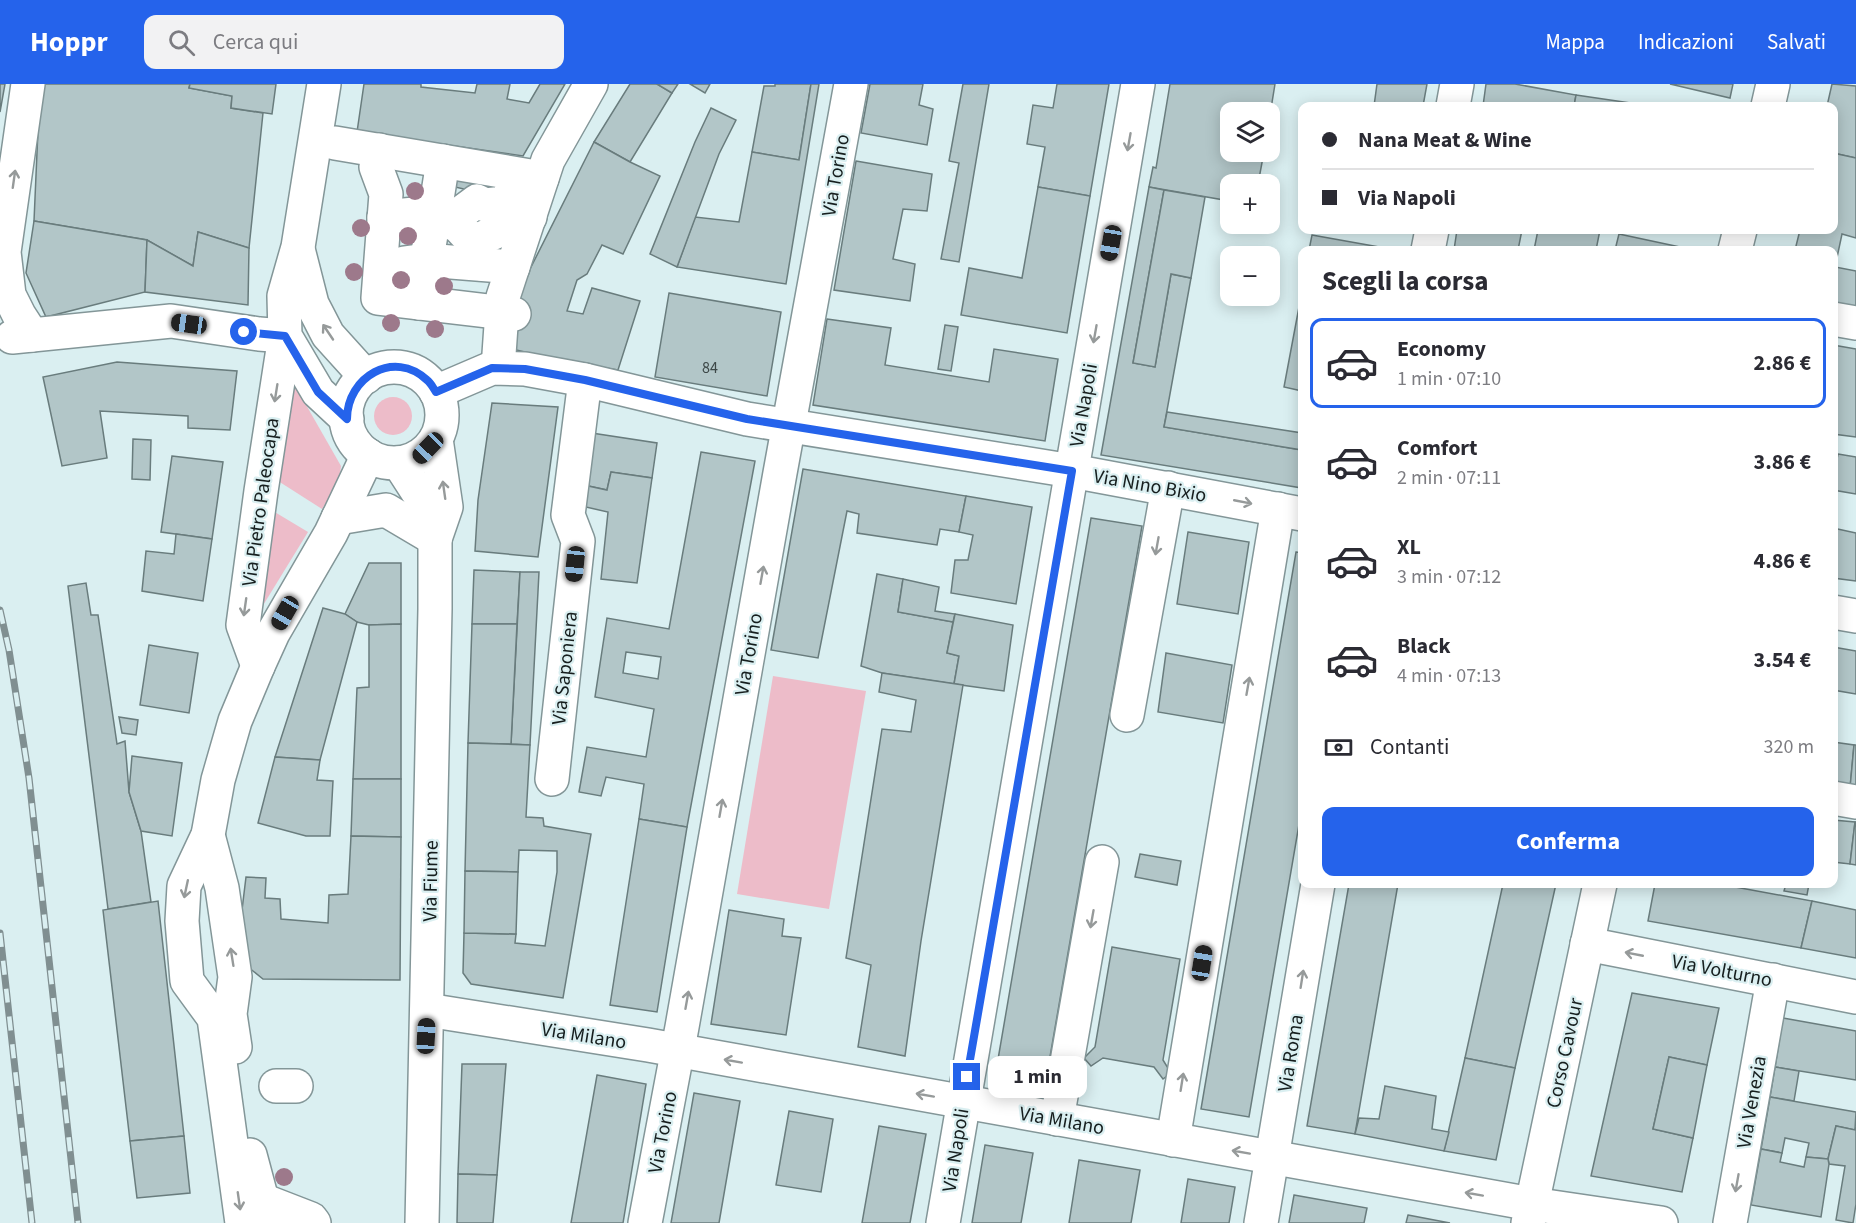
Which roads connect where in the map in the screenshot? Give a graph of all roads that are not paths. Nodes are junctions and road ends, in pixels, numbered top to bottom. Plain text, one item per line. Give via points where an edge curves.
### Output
1 (28, 84) edge
2 (324, 84) edge
3 (591, 84) edge
4 (850, 84) edge
5 (1138, 84) edge
6 (1457, 84) edge
7 (1773, 84) edge
8 (1454, 102) edge
9 (1769, 102) edge
10 (335, 143) dead end
11 (379, 150) junction
12 (428, 159) junction
13 (532, 176) junction
14 (385, 206) junction
15 (530, 218) junction
16 (470, 241) junction
17 (298, 247) junction
18 (426, 260) junction
19 (381, 267) junction
20 (419, 303) junction
21 (508, 313) junction
22 (1838, 320) edge
23 (1856, 323) edge
24 (285, 336) junction
25 (499, 354) dead end
26 (366, 377) junction
27 (585, 380) junction
28 (436, 392) junction
29 (347, 419) junction
30 (789, 426) junction
31 (436, 439) junction
32 (384, 459) junction
33 (1072, 471) junction
34 (1168, 488) junction
35 (1290, 511) edge
36 (338, 518) junction
37 (435, 539) junction
38 (1838, 613) edge
39 (1856, 616) edge
40 (258, 666) junction
41 (1127, 715) dead end
42 (552, 779) dead end
43 (1838, 799) edge
44 (1856, 802) edge
45 (208, 835) junction
46 (1102, 862) dead end
47 (1317, 888) edge
48 (1599, 888) edge
49 (1587, 944) junction
50 (1773, 980) junction
51 (1856, 997) edge
52 (200, 998) junction
53 (232, 1000) junction
54 (427, 1010) junction
55 (677, 1051) junction
56 (963, 1101) junction
57 (1057, 1119) junction
58 (1173, 1140) junction
59 (1272, 1158) junction
60 (1530, 1214) edge
61 (257, 1215) edge
62 (314, 1223) edge
63 (422, 1223) edge
64 (645, 1223) edge
65 (943, 1223) edge
66 (1261, 1223) edge
67 (1662, 1223) edge
68 (1730, 1223) edge

24 -> 1 street via 171,321 22,336 19,315 9,295 3,252
2 - 17 street, Via Pietro Paleocapa
3 - 13 street via 549,160
4 - 30 street, Via Torino
5 -> 33 street, Via Napoli
6 - 8 street
7 - 9 street
10 - 11 street
11 - 12 street
11 - 14 street via 376,167
12 - 13 street
12 - 14 street via 411,173
12 - 16 street
13 - 15 street
13 - 16 street via 505,203 485,205 477,201
14 - 16 street
14 - 19 street
15 - 16 street
15 - 16 street
16 - 18 street
16 - 18 street
16 - 21 street via 503,297
17 - 24 street, Via Pietro Paleocapa via 284,296
26 -> 17 street via 328,335 312,304
18 - 19 street
18 - 20 street
19 - 20 street via 378,298
20 - 21 street
21 - 25 street
22 - 23 street
24 - 29 street via 318,392
24 -> 40 street, Via Pietro Paleocapa via 243,625
26 - 28 street via 377,370 405,368 427,380
26 - 29 street via 352,393
27 - 28 street, Via Nino Bixio via 525,369 492,368
27 - 30 street, Via Nino Bixio
27 - 42 street, Via Saponiera via 568,515 578,541
28 - 31 street via 442,410
29 - 32 street via 351,437 361,450
30 - 33 street, Via Nino Bixio
55 -> 30 street, Via Torino
31 - 32 street via 418,457
37 -> 31 street, Via Fiume via 446,507
32 - 36 street
32 - 37 street, Via Fiume via 419,494
33 - 34 street, Via Nino Bixio
33 - 56 street, Via Napoli
34 -> 35 street, Via Nino Bixio
34 -> 41 street
58 -> 35 street via 1238,743
36 - 37 street via 386,510
36 - 40 street
37 - 54 street, Via Fiume
38 - 39 street
40 - 45 street via 235,721
43 - 44 street
45 -> 52 street via 184,886 182,921 187,981
53 -> 45 street via 236,977 222,888
46 -> 57 street
59 -> 47 street, Via Roma
48 - 49 street, Corso Cavour
50 -> 49 street, Via Volturno
49 - 60 street, Corso Cavour
50 - 51 street, Via Volturno
50 -> 68 street, Via Venezia
52 - 53 street via 217,1005
52 -> 61 street via 214,1018
53 - 61 street via 230,1014
54 - 55 street, Via Milano
54 - 63 street, Via Fiume
56 -> 55 street, Via Milano
55 - 64 street, Via Torino
56 - 57 street, Via Milano
56 - 65 street, Via Napoli
57 - 58 street, Via Milano
59 -> 58 street, Via Milano
60 -> 59 street, Via Milano
59 - 66 street, Via Roma
60 - 67 street, Via Milano
61 - 62 street via 311,1219

